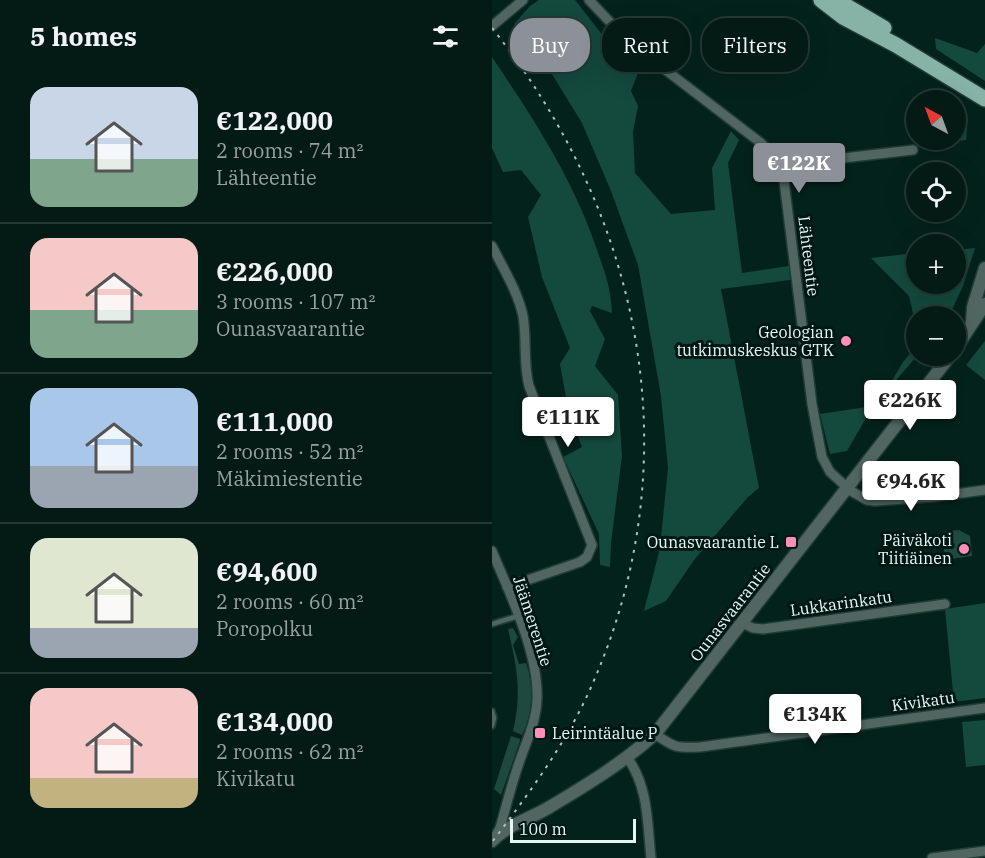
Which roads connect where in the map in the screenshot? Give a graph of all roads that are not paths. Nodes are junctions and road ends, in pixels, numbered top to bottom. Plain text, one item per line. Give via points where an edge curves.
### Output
1 (523, 0) edge
2 (589, 0) edge
3 (821, 0) edge
4 (827, 0) edge
5 (492, 26) edge
6 (985, 87) edge
7 (985, 99) edge
8 (913, 150) dead end
9 (782, 165) junction
10 (492, 246) edge
11 (495, 261) edge
12 (985, 268) edge
13 (985, 304) edge
14 (972, 323) junction
15 (966, 332) edge
16 (942, 366) edge
17 (847, 488) junction
18 (985, 490) edge
19 (492, 551) edge
20 (507, 587) junction
21 (945, 604) dead end
22 (518, 616) junction
23 (742, 623) junction
24 (492, 624) edge
25 (985, 708) edge
26 (492, 711) edge
27 (492, 726) edge
28 (655, 734) junction
29 (627, 757) junction
30 (505, 811) junction
31 (523, 821) junction
32 (493, 840) edge
33 (983, 853) edge
34 (651, 858) edge
35 (932, 858) edge

1 - 5 street
2 - 9 street via 629,42 763,145
3 - 7 main road via 843,17
4 - 6 main road via 838,0
8 - 9 street
9 - 17 street, Lähteentie via 822,457 830,472
10 - 11 street
11 - 20 street via 519,303 529,387 592,545 580,562
12 - 14 street
13 - 14 street
14 - 15 street
16 - 17 street, Ounasvaarantie
17 - 18 street via 875,501
17 - 23 street, Ounasvaarantie
19 - 20 street, Jäämerentie
20 - 22 street, Jäämerentie
21 - 23 street, Lukkarinkatu via 763,629
22 - 24 lane
22 - 30 street, Jäämerentie via 532,660 537,700
23 - 28 street, Ounasvaarantie
25 - 28 street, Kivikatu via 700,747 673,747
26 - 27 lane
28 - 29 street, Ounasvaarantie
29 - 31 street, Ounasvaarantie
29 - 34 street via 643,788
30 - 31 street via 512,820
30 - 32 street, Jäämerentie
31 - 32 street, Ounasvaarantie
33 - 35 street

